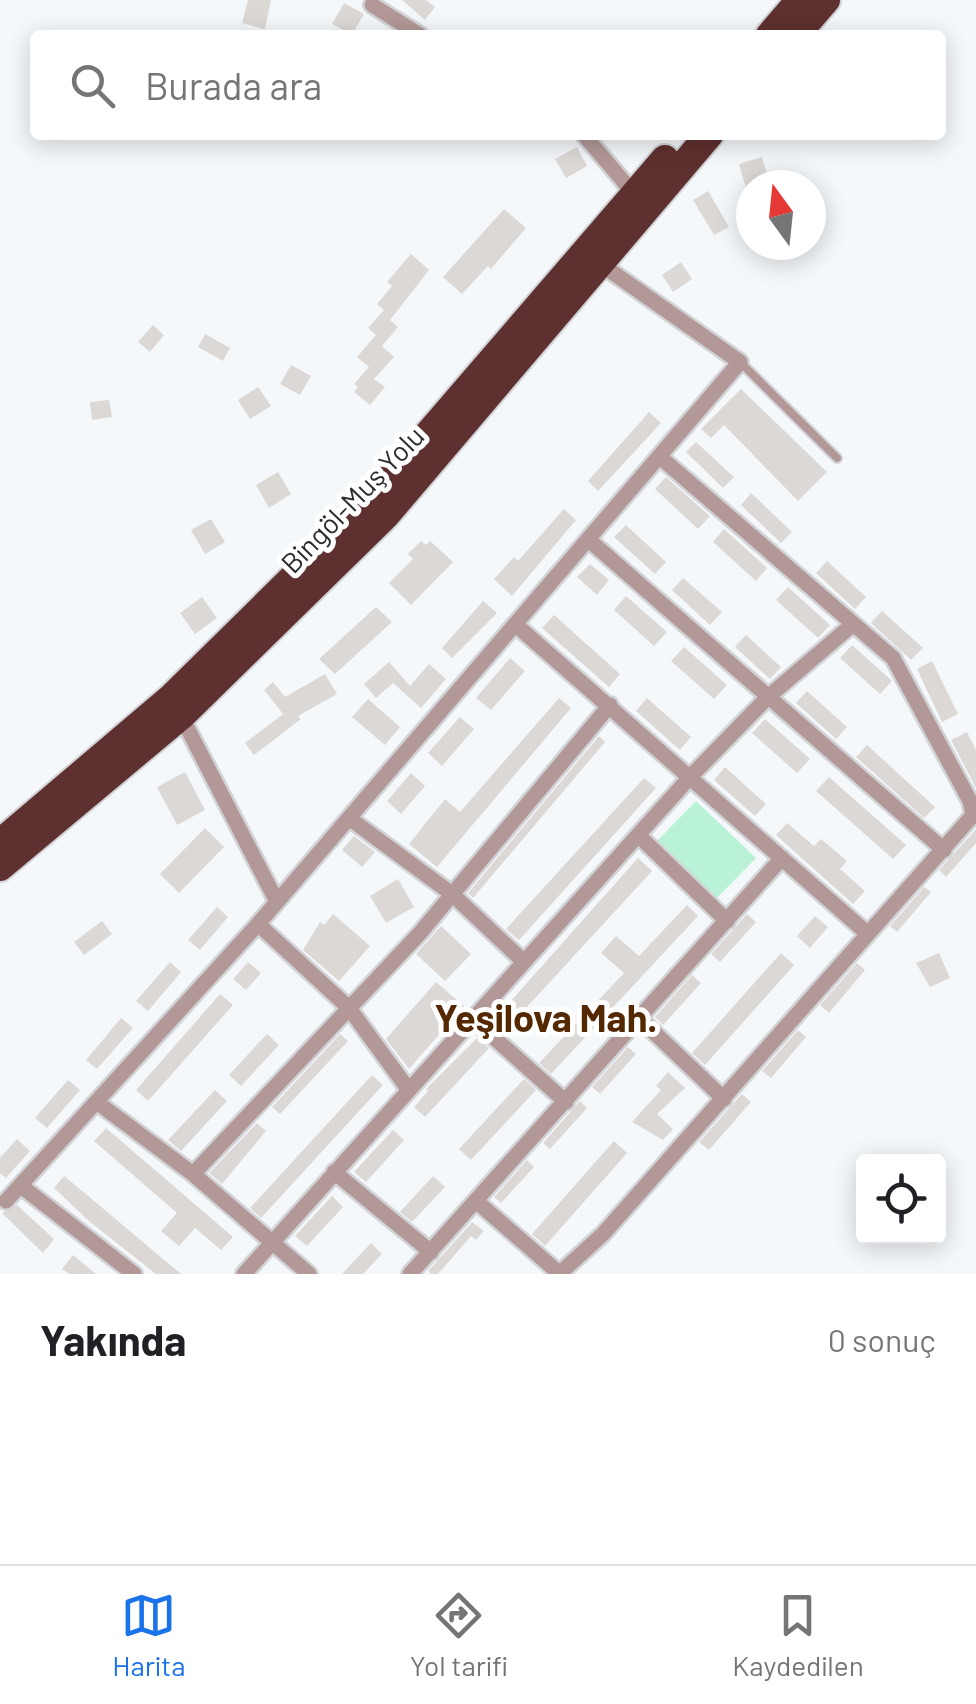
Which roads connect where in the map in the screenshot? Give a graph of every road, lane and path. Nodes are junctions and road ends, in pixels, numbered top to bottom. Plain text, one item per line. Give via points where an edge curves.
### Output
1 (800, 0) edge
2 (826, 0) edge
3 (372, 6) dead end
4 (412, 30) edge
5 (774, 30) edge
6 (800, 30) edge
7 (588, 140) edge
8 (681, 140) edge
9 (705, 140) edge
10 (634, 194) junction
11 (602, 265) junction
12 (740, 362) junction
13 (660, 457) junction
14 (837, 458) dead end
15 (590, 541) junction
16 (516, 625) junction
17 (852, 625) junction
18 (768, 696) junction
19 (610, 704) junction
20 (176, 706) junction
21 (691, 776) junction
22 (350, 818) junction
23 (639, 836) junction
24 (0, 843) edge
25 (944, 850) junction
26 (782, 858) junction
27 (0, 867) edge
28 (452, 894) junction
29 (277, 902) junction
30 (727, 920) junction
31 (258, 924) junction
32 (868, 934) junction
33 (522, 960) junction
34 (349, 1008) junction
35 (472, 1018) junction
36 (640, 1019) junction
37 (408, 1088) junction
38 (724, 1099) junction
39 (566, 1102) junction
40 (98, 1103) junction
41 (334, 1172) junction
42 (193, 1174) junction
43 (21, 1186) junction
44 (6, 1201) dead end
45 (476, 1201) junction
46 (274, 1242) junction
47 (431, 1252) junction
48 (134, 1274) edge
49 (244, 1274) edge
50 (309, 1274) edge
51 (410, 1274) edge
52 (560, 1274) edge

1 - 5 highway
2 - 6 highway
3 - 4 street
7 - 10 street
8 - 10 highway, Bingöl-Muş Yolu
9 - 11 highway, Bingöl-Muş Yolu
10 - 20 highway, Bingöl-Muş Yolu via 369,503
11 - 12 street
11 - 20 highway, Bingöl-Muş Yolu via 386,514
12 - 13 street
12 - 14 lane
13 - 15 street
13 - 17 street
15 - 16 street
15 - 18 street
16 - 19 street
16 - 22 street
17 - 18 street
17 - 25 street via 893,658 970,801 973,815
18 - 21 street
18 - 25 street
19 - 21 street
19 - 28 street
20 - 24 highway, Bingöl-Muş Yolu
20 - 27 highway, Bingöl-Muş Yolu
20 - 29 street
21 - 23 street
21 - 26 street
22 - 28 street
22 - 29 street
23 - 30 street
23 - 33 street
25 - 32 street
26 - 30 street
26 - 32 street
28 - 33 street
28 - 34 street
29 - 31 street
30 - 36 street
31 - 34 street
31 - 40 street
32 - 38 street
33 - 35 street
34 - 37 street
34 - 42 street
35 - 37 street
35 - 39 street
36 - 38 street
36 - 39 street
37 - 41 street
38 - 52 street
39 - 45 street
40 - 42 street
40 - 43 street
41 - 46 street
41 - 47 street
42 - 46 street
43 - 44 street
43 - 48 street
45 - 47 street
45 - 52 street
46 - 49 street
46 - 50 street
47 - 51 street

